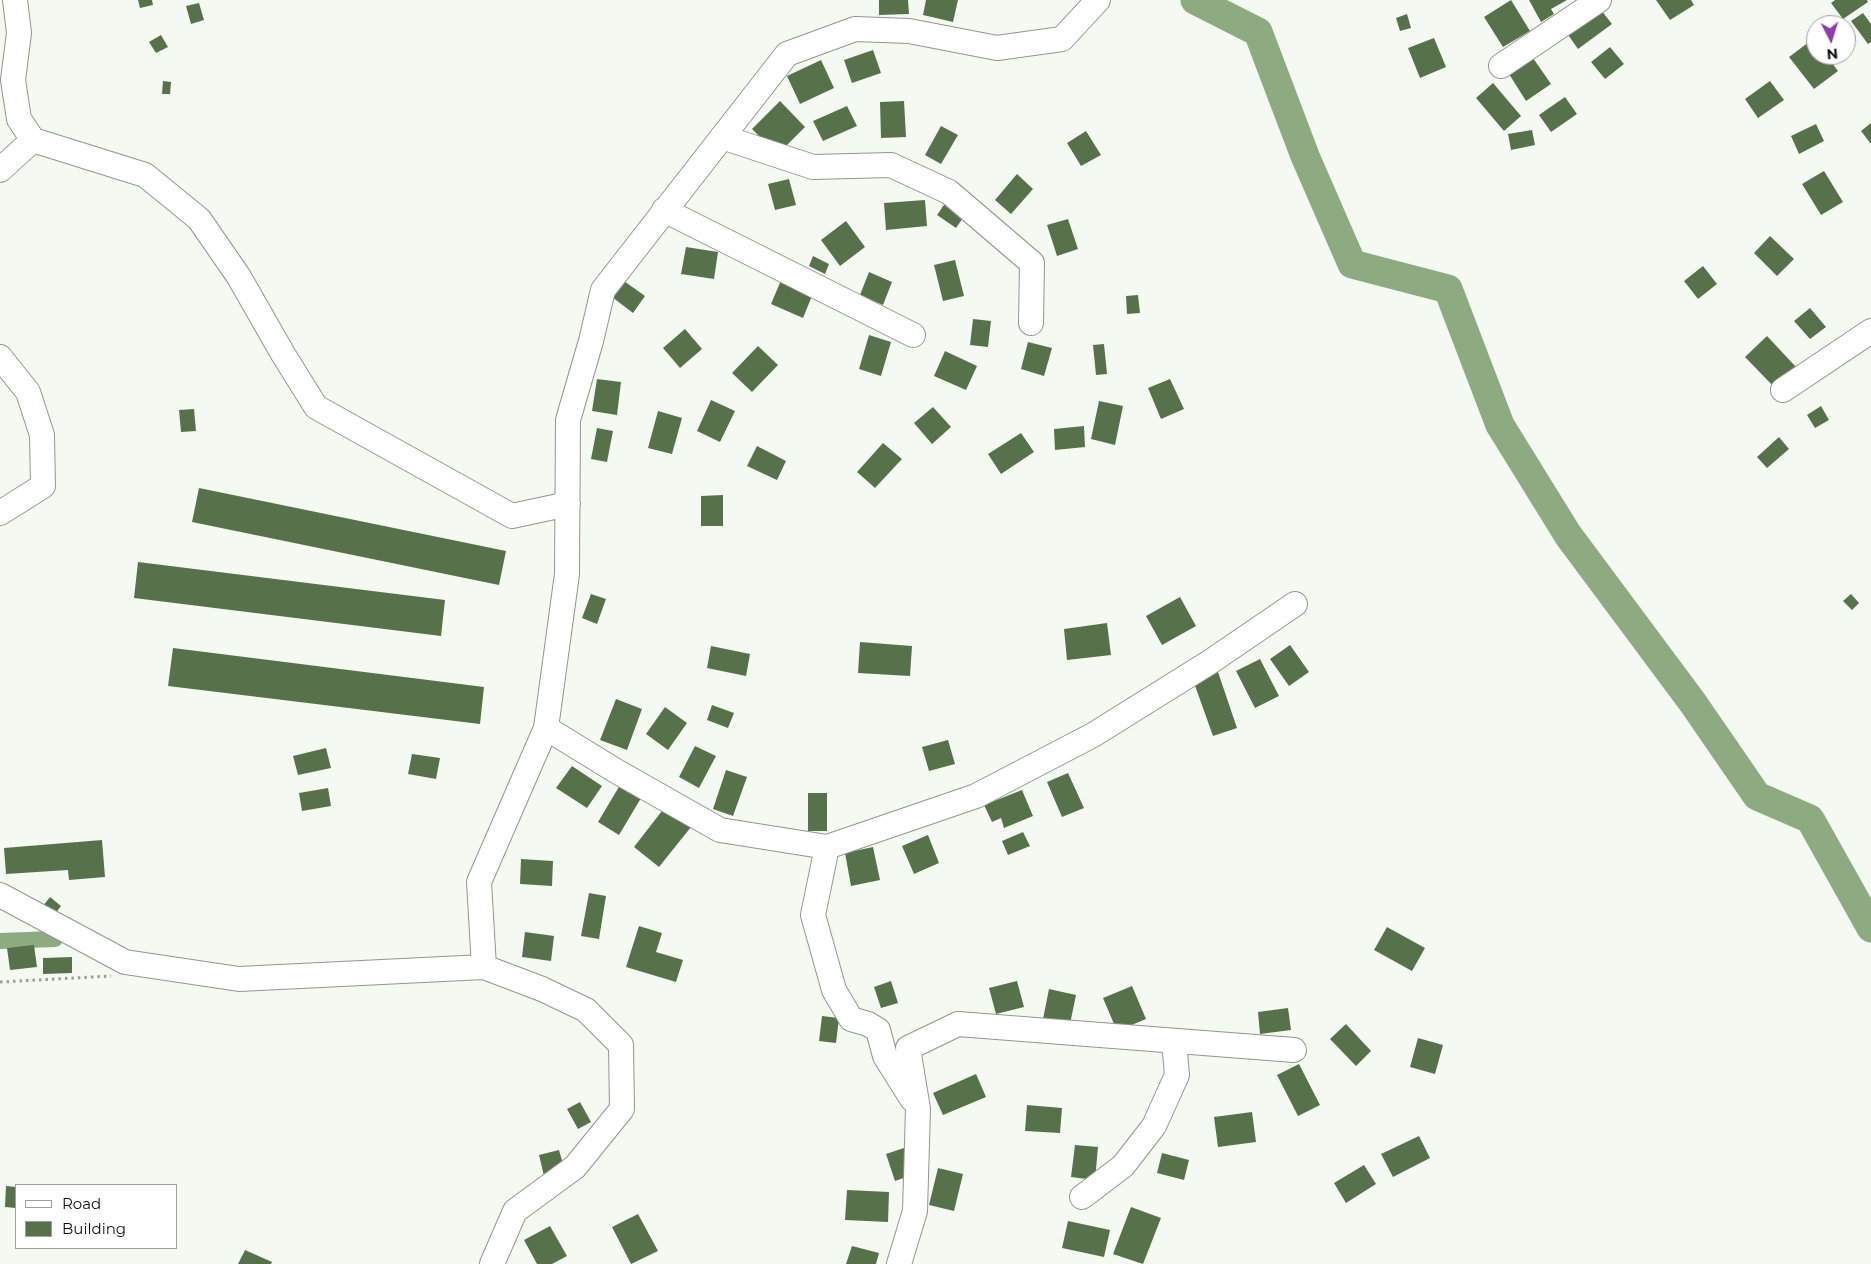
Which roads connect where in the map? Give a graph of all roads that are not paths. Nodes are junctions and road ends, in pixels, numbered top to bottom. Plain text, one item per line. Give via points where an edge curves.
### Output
1 (15, 0) edge
2 (1098, 0) edge
3 (1599, 0) edge
4 (1501, 66) dead end
5 (722, 137) junction
6 (33, 140) junction
7 (0, 170) edge
8 (664, 210) junction
9 (1031, 323) dead end
10 (1871, 331) edge
11 (913, 334) dead end
12 (0, 357) edge
13 (1783, 390) dead end
14 (568, 504) junction
15 (0, 513) edge
16 (1295, 604) dead end
17 (546, 728) junction
18 (828, 847) junction
19 (0, 895) edge
20 (484, 967) junction
21 (1174, 1041) junction
22 (1294, 1050) dead end
23 (918, 1109) junction
24 (1082, 1197) dead end
25 (492, 1264) edge
26 (899, 1264) edge

1 - 6 street via 20,32 14,80 18,120
2 - 5 street via 1062,39 997,48 910,31 855,29 787,54
3 - 4 street
5 - 8 street
5 - 9 street via 813,167 891,166 950,192 1032,263
6 - 7 street
6 - 14 street via 145,175 199,219 239,277 316,406 512,516
8 - 11 street
8 - 14 street via 603,290 568,420
10 - 13 street
12 - 15 street via 31,400 42,435 43,486
14 - 17 street via 567,574
16 - 18 street via 1210,662 1093,734 976,796
17 - 18 street via 720,830
17 - 20 street via 479,882
18 - 23 street via 813,915 834,990 851,1019 878,1030 885,1056
19 - 20 street via 125,962 238,979
20 - 25 street via 586,1010 621,1045 622,1109 575,1167 515,1211
21 - 22 street
21 - 23 street via 958,1024 908,1048
21 - 24 street via 1177,1075 1154,1126 1123,1166
23 - 26 street via 915,1212

